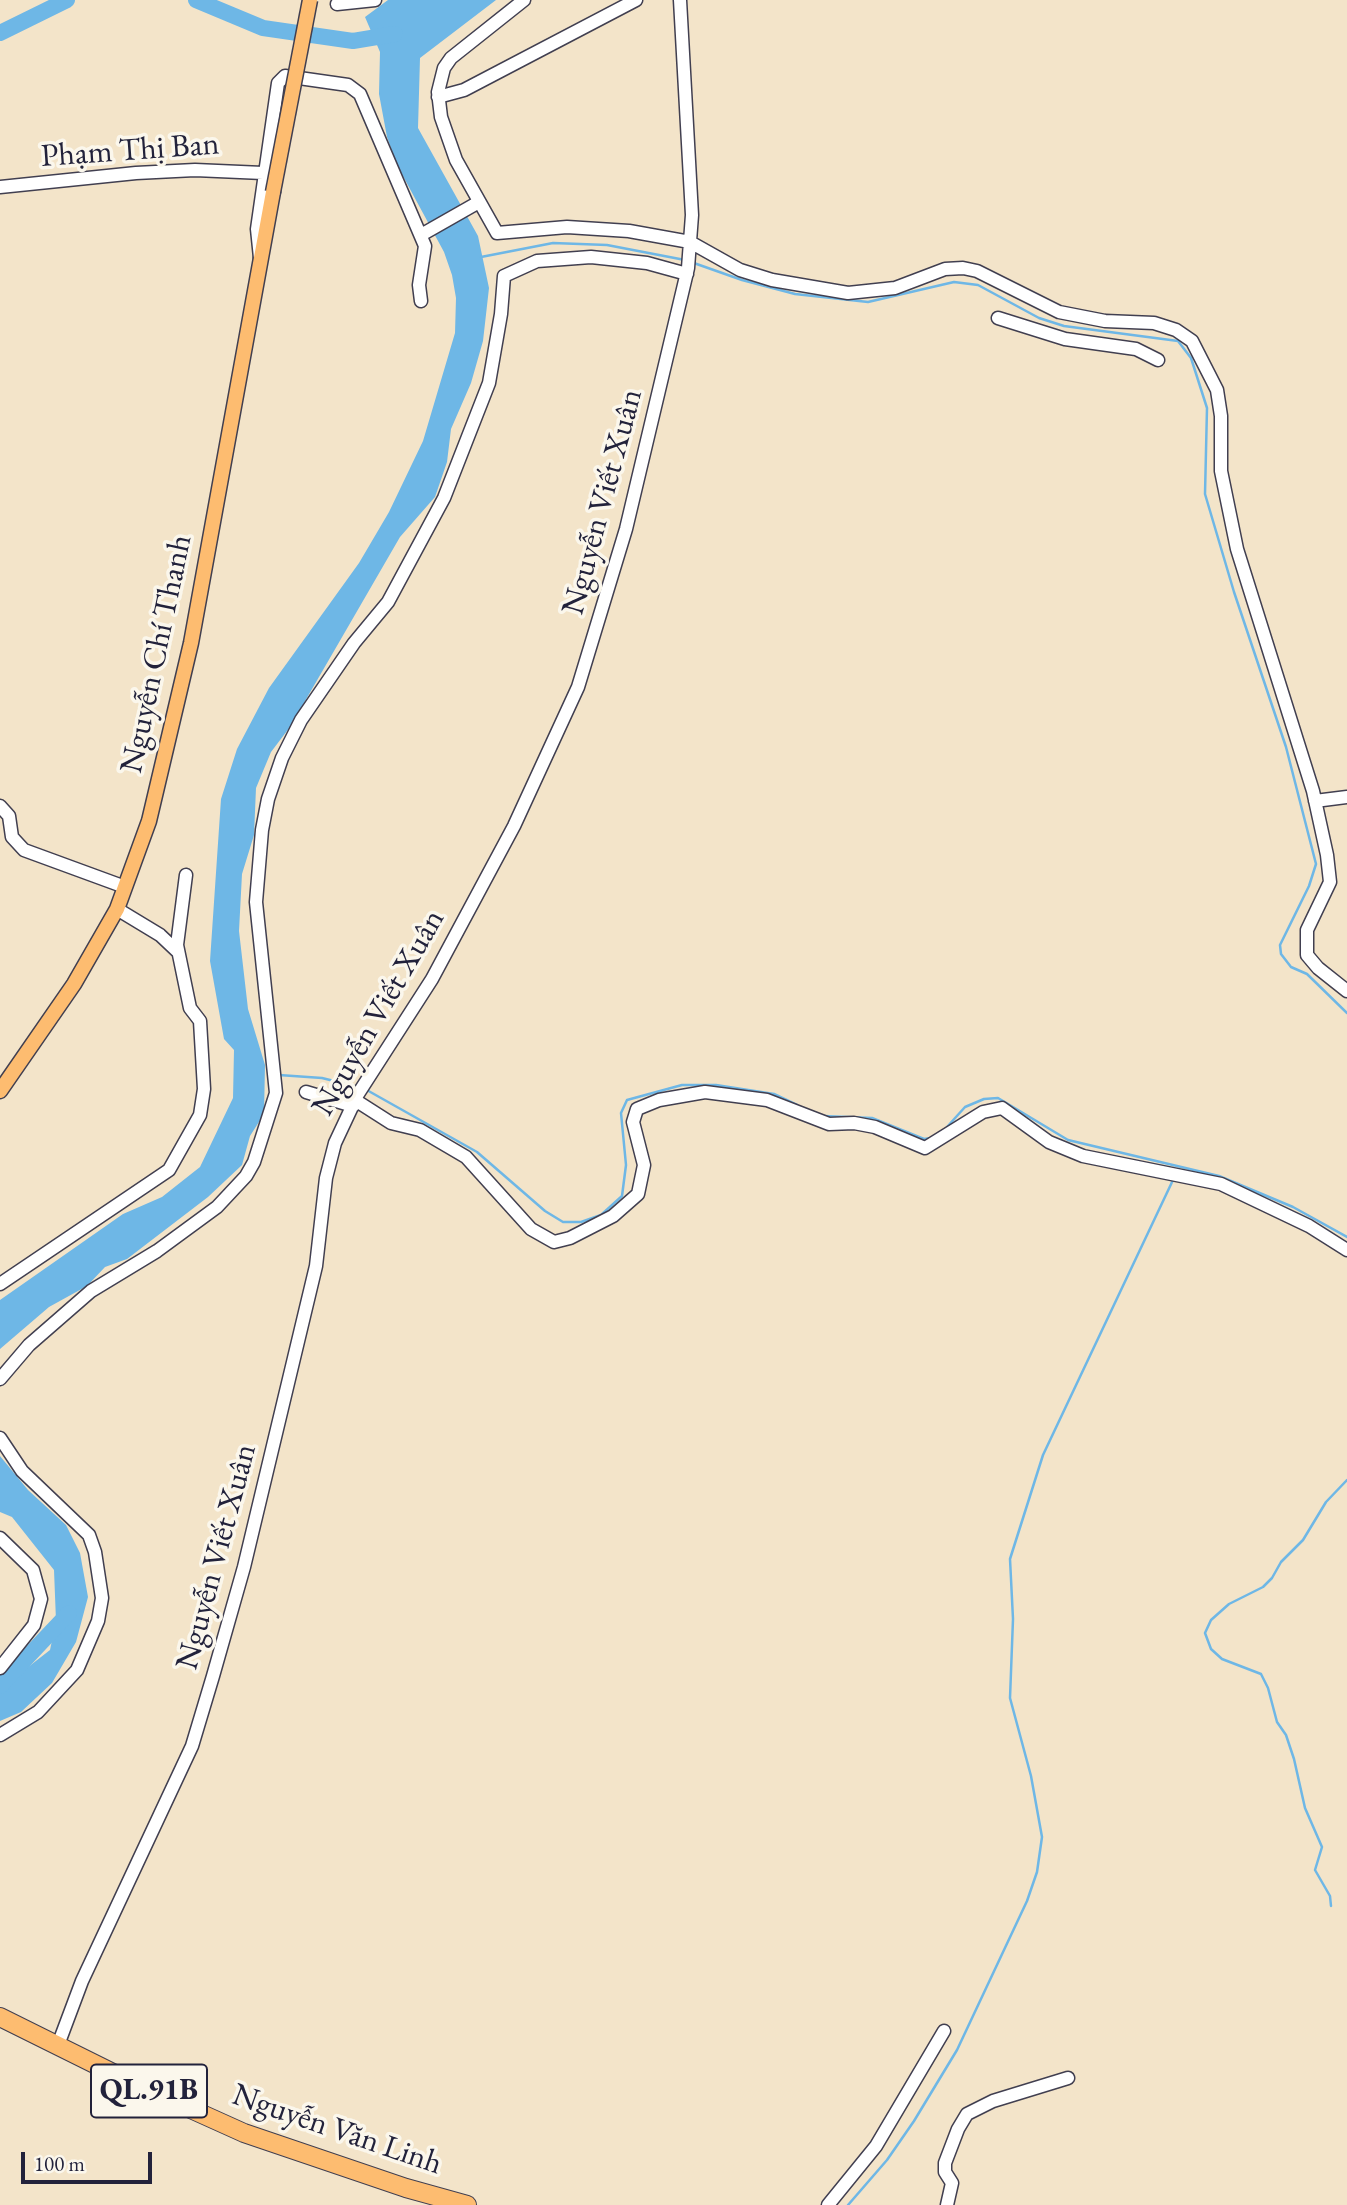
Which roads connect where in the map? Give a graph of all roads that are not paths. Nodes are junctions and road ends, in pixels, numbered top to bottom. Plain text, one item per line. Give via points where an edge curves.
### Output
1 (310, 0) edge
2 (374, 0) edge
3 (524, 0) edge
4 (636, 0) edge
5 (680, 0) edge
6 (337, 4) dead end
7 (438, 97) junction
8 (263, 173) junction
9 (0, 187) edge
10 (473, 205) junction
11 (426, 231) junction
12 (691, 245) junction
13 (261, 262) junction
14 (687, 271) junction
15 (421, 301) dead end
16 (998, 318) dead end
17 (1052, 321) junction
18 (1158, 360) dead end
19 (1314, 796) junction
20 (1347, 797) edge
21 (0, 806) edge
22 (186, 875) dead end
23 (125, 887) junction
24 (117, 909) junction
25 (178, 953) junction
26 (1347, 991) edge
27 (0, 1091) edge
28 (306, 1092) dead end
29 (355, 1100) junction
30 (1347, 1250) edge
31 (0, 1284) edge
32 (0, 1380) edge
33 (0, 1438) edge
34 (0, 1538) edge
35 (0, 1668) edge
36 (0, 1734) edge
37 (0, 2017) edge
38 (944, 2031) dead end
39 (58, 2045) junction
40 (1068, 2078) dead end
41 (467, 2205) edge
42 (828, 2205) edge
43 (947, 2205) edge

1 - 13 main road, Nguyễn Chí Thanh, bridge
2 - 6 street
3 - 7 street via 451,58
4 - 7 street via 464,90
5 - 12 street, Nguyễn Viết Xuân
7 - 10 street
8 - 9 street, Phạm Thị Ban via 147,172
8 - 11 street via 281,78 348,85 360,94 388,165
8 - 13 street via 256,250
10 - 11 street
10 - 12 street via 497,233 538,228 609,229
11 - 15 street
12 - 14 street, Nguyễn Viết Xuân
12 - 17 street via 740,270 772,280 848,293 895,288 945,269 963,268 977,271
13 - 23 main road, Nguyễn Chí Thanh via 191,643 152,810
14 - 29 street, Nguyễn Viết Xuân via 626,529 578,687 514,826 432,979
14 - 32 street via 591,257 537,261 504,276 489,383 444,498 388,602 301,720 270,793 256,902 276,1077 272,1112 258,1154 246,1176 217,1206 85,1296 29,1345
16 - 17 street
17 - 18 street via 1078,342 1125,346
17 - 19 street via 1154,323 1184,334 1212,374 1220,405 1221,471 1237,550
19 - 20 street
19 - 26 street via 1330,882 1307,930 1307,955
21 - 23 street via 9,816 12,836 24,850
22 - 25 street
23 - 24 main road, Nguyễn Chí Thanh
24 - 25 street via 160,934
24 - 27 main road, Nguyễn Chí Thanh via 74,984
25 - 31 street via 190,1008 200,1021 204,1089 200,1115 182,1149 162,1175
28 - 29 street
29 - 30 street via 391,1123 420,1130 466,1157 527,1225 544,1239 561,1242 632,1201 642,1185 643,1165 633,1122 637,1109 705,1092 767,1100 829,1124 875,1127 925,1148 983,1112 1002,1108 1049,1143 1083,1156 1234,1189
29 - 39 street, Nguyễn Viết Xuân via 329,1163 310,1292 244,1567 192,1746 82,1981
33 - 36 street via 22,1471 89,1535 102,1598 98,1621 77,1670 38,1712
34 - 35 street via 33,1570 41,1599 34,1625
37 - 39 highway, Nguyễn Văn Linh / QL.91B
38 - 42 street via 876,2146
39 - 41 highway, Nguyễn Văn Linh / QL.91B via 193,2111 309,2156
40 - 43 street via 975,2109 962,2121 945,2163 952,2183

